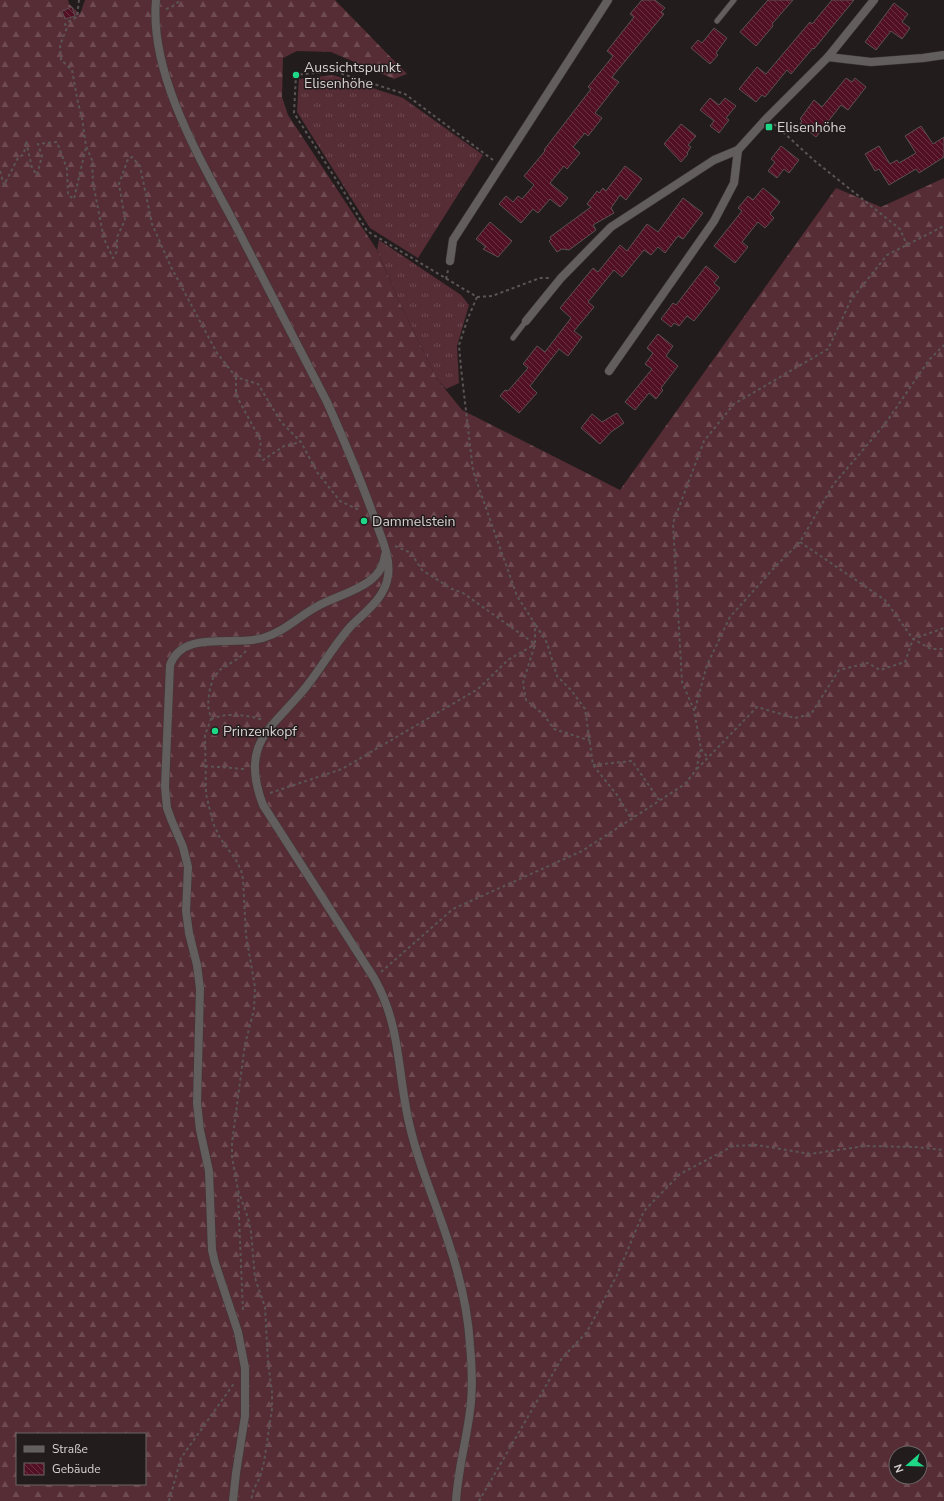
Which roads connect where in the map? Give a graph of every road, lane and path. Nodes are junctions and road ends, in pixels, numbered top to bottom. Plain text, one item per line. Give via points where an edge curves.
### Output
1 (79, 0) edge
2 (156, 0) edge
3 (181, 0) edge
4 (608, 0) edge
5 (734, 0) edge
6 (874, 0) edge
7 (155, 13) junction
8 (717, 21) dead end
9 (944, 55) edge
10 (828, 57) junction
11 (767, 118) junction
12 (86, 146) junction
13 (738, 150) junction
14 (500, 166) junction
15 (0, 171) edge
16 (944, 226) edge
17 (907, 245) junction
18 (450, 261) dead end
19 (561, 278) junction
20 (477, 297) junction
21 (526, 321) joint
22 (514, 338) dead end
23 (944, 345) edge
24 (609, 371) dead end
25 (236, 377) junction
26 (301, 442) junction
27 (357, 509) dead end
28 (382, 540) junction
29 (800, 542) junction
30 (386, 550) junction
31 (535, 624) junction
32 (944, 628) edge
33 (913, 639) junction
34 (251, 641) junction
35 (535, 644) junction
36 (944, 649) edge
37 (694, 710) junction
38 (211, 719) junction
39 (273, 723) junction
40 (591, 741) junction
41 (701, 749) junction
42 (708, 758) junction
43 (593, 765) junction
44 (205, 766) junction
45 (254, 770) junction
46 (696, 770) junction
47 (260, 796) junction
48 (659, 800) junction
49 (632, 820) junction
50 (374, 978) junction
51 (944, 1150) edge
52 (238, 1190) junction
53 (243, 1314) dead end
54 (245, 1368) junction
55 (170, 1501) edge
56 (233, 1501) edge
57 (251, 1501) edge
58 (456, 1501) edge
59 (479, 1501) edge

1 - 12 path via 77,17 65,24 67,28 60,45 61,60 72,70
2 - 7 street
3 - 7 path
4 - 14 street
5 - 8 lane
6 - 10 street
7 - 28 street via 156,34 162,61 190,137 327,402
9 - 10 street via 871,62
10 - 11 street
11 - 13 street
11 - 17 path via 816,162 900,229
12 - 15 path via 74,199 68,195 67,170 57,142 38,144 42,156 37,175 32,168 26,141 24,154 18,158 4,185
12 - 25 path via 92,160 92,183 104,239 113,258 117,251 117,237 125,220 119,184 128,159 132,157 140,166 152,224 171,267 217,353
13 - 19 street via 714,160 611,227
13 - 24 street via 734,183 714,221
14 - 18 street via 453,240
14 - 20 path via 405,94 333,71 296,75 294,113 367,231
16 - 17 path
17 - 37 path via 887,254 851,300 828,349 734,404 704,442 673,524 682,682
19 - 20 path via 540,278 492,296
19 - 21 street
20 - 31 path via 459,345 473,471 517,596
21 - 22 lane
23 - 29 path via 929,360 884,424 833,485
25 - 26 path via 258,384 281,422
25 - 26 path via 236,395 260,441 259,454 263,460 284,446
26 - 27 path via 317,472 340,501
28 - 30 street
28 - 35 path via 411,553 422,570 452,590 463,593
29 - 33 path via 885,600
29 - 37 path via 730,617 707,665
30 - 34 street via 379,571 361,586 318,606 277,633
30 - 39 street via 388,575 382,592 344,635 306,687
31 - 35 path
31 - 40 path via 547,643 558,676 585,709
32 - 33 path
33 - 36 path via 931,649
33 - 42 path via 905,662 880,670 868,663 839,670 811,714 795,718 757,707
34 - 38 path via 248,649 239,658 221,669 213,678 208,706
34 - 54 street via 196,642 176,652 170,665 165,779 168,808 188,867 186,911 200,989 197,1102 209,1171 212,1250 238,1332
35 - 40 path via 523,683 526,700 544,714 554,729
35 - 47 path via 508,660 478,690 342,769
37 - 41 path
38 - 39 path via 222,715 248,716
38 - 44 path via 205,735
39 - 45 street via 262,739
40 - 43 path
41 - 42 path
41 - 46 path
42 - 46 path
43 - 48 path via 632,761
43 - 49 path via 617,795
44 - 45 path
44 - 52 path via 206,794 213,823 236,860 243,879 246,935 255,987 254,1010 245,1044 232,1143
45 - 47 street
46 - 48 path via 685,784
47 - 50 street via 276,828
48 - 49 path
49 - 50 path via 582,852 453,909
50 - 58 street via 387,1002 398,1047 409,1125 456,1265 467,1316 472,1370 470,1412
51 - 59 path via 865,1146 810,1154 757,1145 733,1146 680,1174 644,1211 617,1275 587,1332 562,1358
52 - 53 path
52 - 57 path via 248,1218 255,1278 265,1307 272,1392 264,1462
54 - 55 path via 181,1458
54 - 56 street via 245,1416

